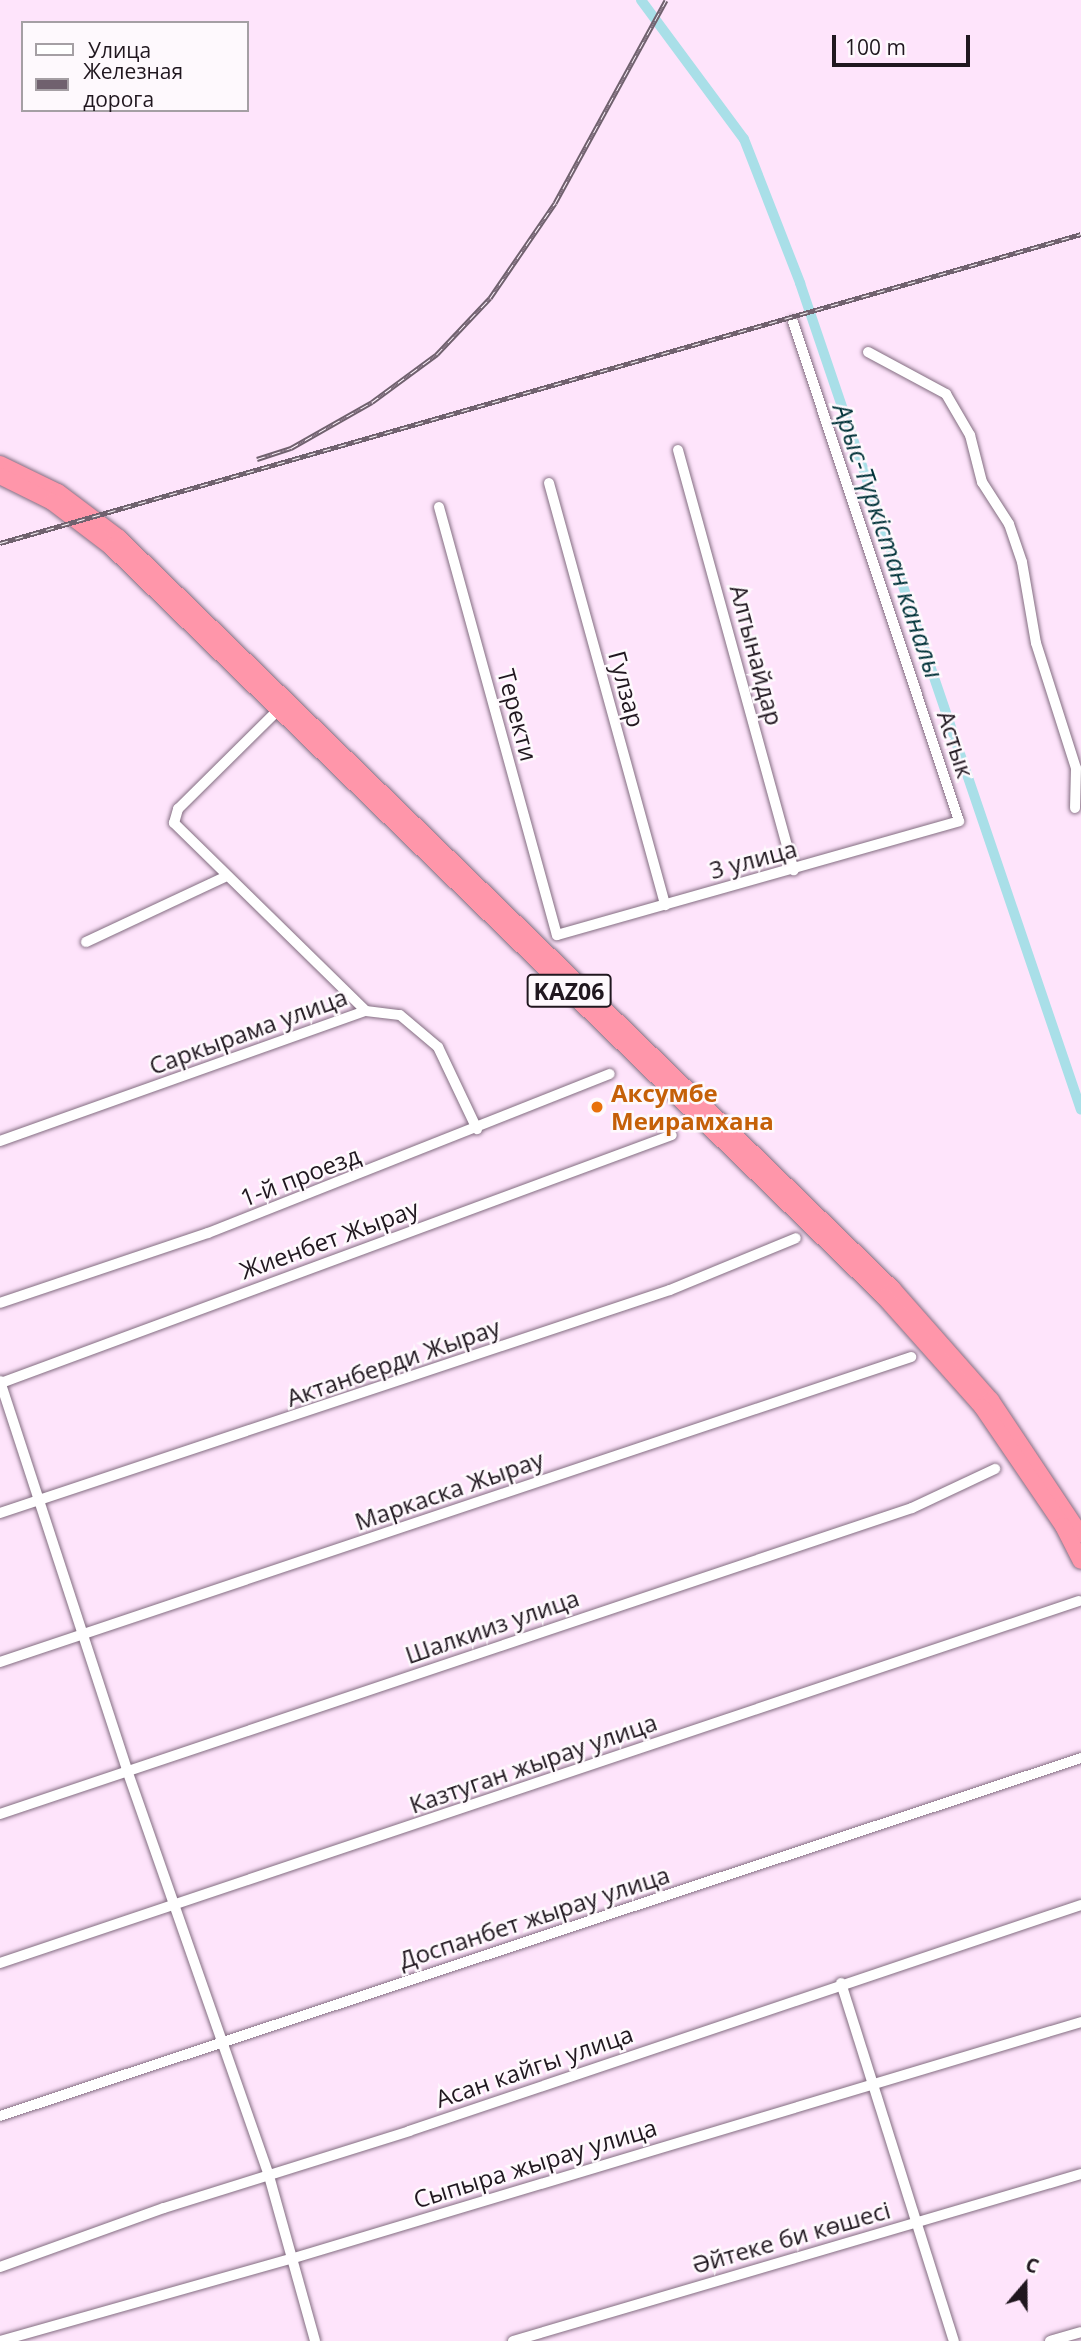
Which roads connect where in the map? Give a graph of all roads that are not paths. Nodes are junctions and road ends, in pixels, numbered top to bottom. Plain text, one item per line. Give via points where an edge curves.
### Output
1 (793, 322) dead end
2 (868, 352) dead end
3 (678, 450) dead end
4 (0, 464) edge
5 (0, 476) edge
6 (549, 483) dead end
7 (439, 506) dead end
8 (279, 709) junction
9 (1075, 808) dead end
10 (959, 821) joint
11 (794, 870) junction
12 (225, 877) junction
13 (665, 905) junction
14 (557, 935) joint
15 (86, 942) dead end
16 (366, 1011) junction
17 (610, 1074) dead end
18 (477, 1129) junction
19 (672, 1135) dead end
20 (0, 1141) edge
21 (796, 1238) dead end
22 (0, 1303) edge
23 (911, 1357) dead end
24 (0, 1382) edge
25 (995, 1469) dead end
26 (41, 1498) junction
27 (0, 1513) edge
28 (1081, 1535) edge
29 (1081, 1561) edge
30 (1079, 1601) dead end
31 (83, 1636) junction
32 (0, 1662) edge
33 (1081, 1758) edge
34 (127, 1770) junction
35 (0, 1814) edge
36 (174, 1903) junction
37 (1081, 1905) edge
38 (0, 1963) edge
39 (841, 1983) junction
40 (1081, 2022) edge
41 (221, 2042) junction
42 (875, 2085) junction
43 (0, 2116) edge
44 (1081, 2174) edge
45 (268, 2176) junction
46 (916, 2223) junction
47 (294, 2258) junction
48 (0, 2267) edge
49 (1081, 2332) edge
50 (0, 2341) edge
51 (315, 2341) edge
52 (513, 2341) edge
53 (954, 2341) edge
54 (1050, 2341) edge

1 - 10 street, Астык
2 - 9 street via 946,394 970,435 982,482 1009,524 1022,562 1036,643 1076,768
3 - 11 street, Алтынайдар
4 - 28 highway, KАZ06 via 58,492 119,538 893,1289 991,1400
5 - 8 highway, KАZ06 via 79,520
6 - 13 street, Гулзар
7 - 14 street, Теректи
8 - 12 street, Саркырама улица via 173,816 174,824
8 - 29 highway, KАZ06 via 902,1317 982,1407 1056,1515
10 - 11 street, 3 улица
11 - 13 street, 3 улица
12 - 15 street
12 - 16 street, Саркырама улица
13 - 14 street, 3 улица
16 - 18 street via 400,1015 438,1047
16 - 20 street, Саркырама улица
17 - 18 street, 1-й проезд
18 - 22 street, 1-й проезд via 208,1233
19 - 24 street, Жиенбет Жырау
21 - 26 street, Актанберди Жырау via 670,1290 444,1368
23 - 31 street, Маркаска Жырау
24 - 26 street
25 - 34 street, Шалкииз улица via 912,1508
26 - 27 street, Актанберди Жырау
26 - 31 street
30 - 36 street, Казтуган жырау улица via 426,1824
31 - 32 street, Маркаска Жырау
31 - 34 street
33 - 41 street, Доспанбет жырау улица
34 - 35 street, Шалкииз улица
34 - 36 street
36 - 38 street, Казтуган жырау улица
36 - 41 street
37 - 39 street, Асан кайгы улица
39 - 42 street
39 - 45 street, Асан кайгы улица
40 - 42 street, Сыпыра жырау улица
41 - 43 street, Доспанбет жырау улица
41 - 45 street
42 - 46 street
42 - 47 street, Сыпыра жырау улица
44 - 46 street, Әйтеке би көшесі
45 - 47 street
45 - 48 street, Асан кайгы улица
46 - 52 street, Әйтеке би көшесі
46 - 53 street
47 - 50 street, Сыпыра жырау улица
47 - 51 street
49 - 54 street

